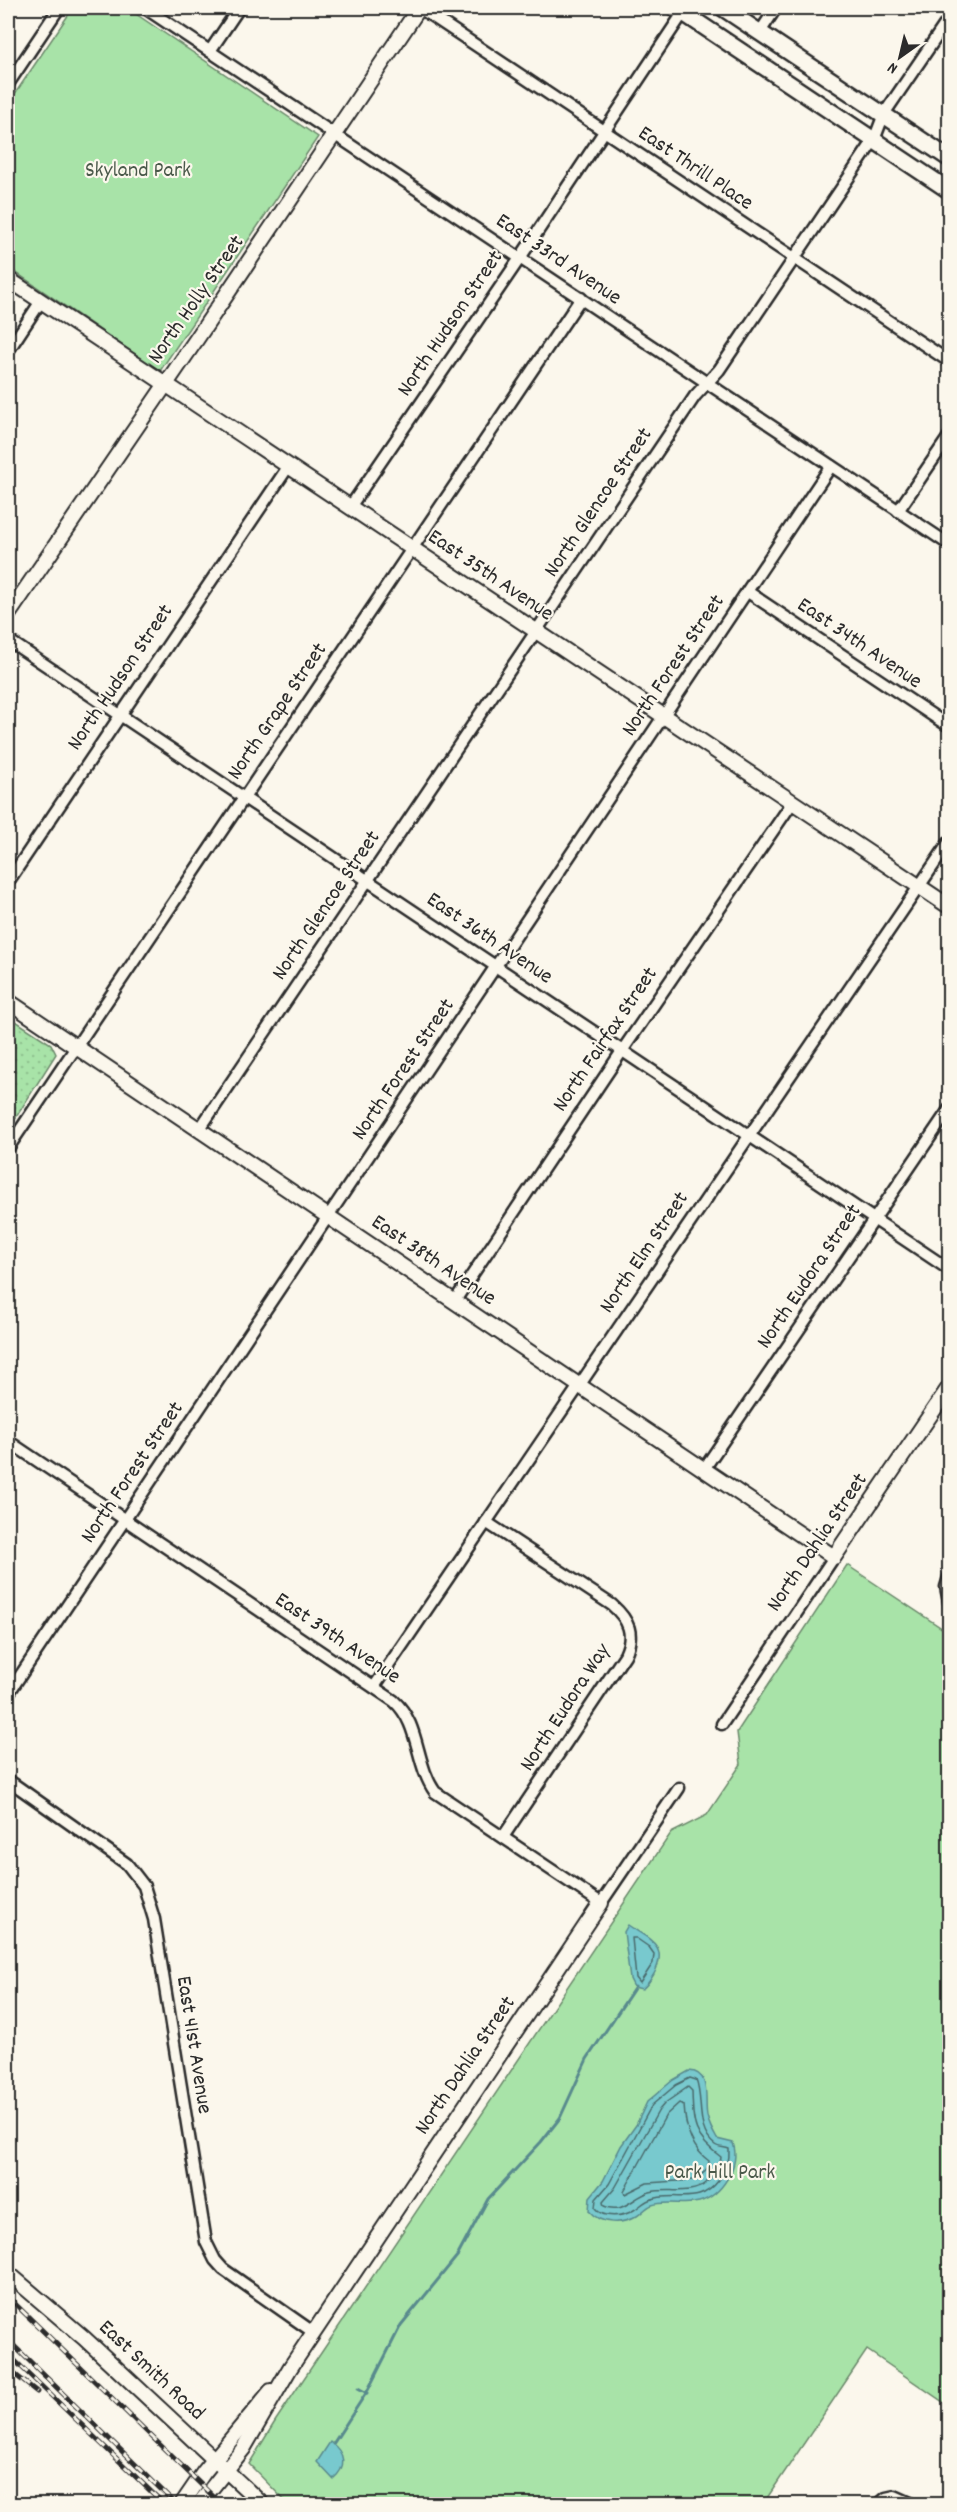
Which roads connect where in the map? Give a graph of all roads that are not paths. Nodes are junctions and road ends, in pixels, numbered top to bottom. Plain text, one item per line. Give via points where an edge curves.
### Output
1 (59, 8) edge
2 (145, 8) edge
3 (239, 8) edge
4 (419, 8) edge
5 (723, 8) edge
6 (776, 8) edge
7 (680, 10) edge
8 (950, 17) edge
9 (760, 33) junction
10 (210, 51) junction
11 (8, 84) edge
12 (884, 114) junction
13 (605, 131) junction
14 (335, 134) junction
15 (874, 140) junction
16 (950, 159) edge
17 (950, 190) edge
18 (520, 258) junction
19 (794, 258) junction
20 (8, 279) edge
21 (581, 298) junction
22 (41, 301) junction
23 (8, 351) edge
24 (950, 363) edge
25 (707, 383) junction
26 (164, 384) junction
27 (950, 435) edge
28 (831, 466) junction
29 (288, 467) junction
30 (350, 507) junction
31 (898, 511) junction
32 (950, 545) edge
33 (412, 549) junction
34 (748, 592) junction
35 (8, 615) edge
36 (536, 632) junction
37 (8, 640) edge
38 (120, 715) junction
39 (664, 717) junction
40 (950, 728) edge
41 (244, 799) junction
42 (792, 803) junction
43 (950, 842) edge
44 (367, 881) junction
45 (8, 882) edge
46 (919, 887) junction
47 (950, 907) edge
48 (497, 967) junction
49 (8, 1002) edge
50 (76, 1047) junction
51 (622, 1050) junction
52 (950, 1108) edge
53 (199, 1130) junction
54 (749, 1136) junction
55 (8, 1148) edge
56 (330, 1217) junction
57 (874, 1219) junction
58 (950, 1270) edge
59 (454, 1302) junction
60 (579, 1384) junction
61 (950, 1386) edge
62 (8, 1441) edge
63 (704, 1469) junction
64 (125, 1520) junction
65 (486, 1522) junction
66 (834, 1557) junction
67 (950, 1574) edge
68 (950, 1607) edge
69 (374, 1687) junction
70 (8, 1694) edge
71 (722, 1724) dead end
72 (8, 1780) edge
73 (679, 1788) dead end
74 (503, 1838) junction
75 (601, 1903) junction
76 (8, 2273) edge
77 (314, 2332) junction
78 (290, 2368) junction
79 (214, 2459) junction
80 (227, 2470) junction
81 (182, 2505) edge
82 (199, 2505) edge
83 (262, 2505) edge
84 (879, 2505) edge
85 (913, 2505) edge

1 - 11 street
2 - 10 street, East 33rd Avenue
3 - 10 street
4 - 13 street, East Thrill Place
4 - 14 street, North Holly Street
5 - 9 main road
6 - 9 street
7 - 13 street, North Hudson Street
7 - 15 main road
8 - 12 street, North Glencoe Street
9 - 12 main road
10 - 14 street, East 33rd Avenue
12 - 15 street, North Glencoe Street
12 - 16 main road
13 - 18 street, North Hudson Street
13 - 19 street, East Thrill Place
14 - 18 street, East 33rd Avenue
14 - 26 street, North Holly Street
15 - 17 main road
15 - 19 street, North Glencoe Street
18 - 21 street, East 33rd Avenue
18 - 30 street, North Hudson Street
19 - 24 street, East Thrill Place
19 - 25 street, North Glencoe Street
20 - 22 street, East 35th Avenue
21 - 25 street, East 33rd Avenue
21 - 33 street, North Grape Street
22 - 23 street
22 - 26 street, East 35th Avenue
25 - 28 street, East 33rd Avenue
25 - 36 street, North Glencoe Street
26 - 29 street, East 35th Avenue
26 - 35 street, North Holly Street
27 - 31 street
28 - 31 street, East 33rd Avenue
28 - 34 street, North Forest Street
29 - 30 street, East 35th Avenue
29 - 38 street, North Hudson Street
30 - 33 street, East 35th Avenue
31 - 32 street, East 33rd Avenue
33 - 36 street, East 35th Avenue
33 - 41 street, North Grape Street
34 - 39 street, North Forest Street
34 - 40 street, East 34th Avenue
36 - 39 street, East 35th Avenue
36 - 44 street, North Glencoe Street
37 - 38 street, East 36th Avenue
38 - 41 street, East 36th Avenue
38 - 45 street, North Hudson Street
39 - 42 street, East 35th Avenue
39 - 48 street, North Forest Street
41 - 44 street, East 36th Avenue
41 - 50 street, North Grape Street
42 - 46 street, East 35th Avenue
42 - 51 street, North Fairfax Street
43 - 46 street, North Elm Street
44 - 48 street, East 36th Avenue
44 - 53 street, North Glencoe Street
46 - 47 street, East 35th Avenue
46 - 54 street, North Elm Street
48 - 51 street, East 36th Avenue
48 - 56 street, North Forest Street
49 - 50 street, East 38th Avenue
50 - 53 street, East 38th Avenue
50 - 55 street, North Grape Street
51 - 54 street, East 36th Avenue
51 - 59 street, North Fairfax Street
52 - 57 street, North Eudora Street
53 - 56 street, East 38th Avenue
54 - 57 street, East 36th Avenue
54 - 60 street, North Elm Street
56 - 59 street, East 38th Avenue
56 - 64 street, North Forest Street
57 - 58 street, East 36th Avenue
57 - 63 street, North Eudora Street
59 - 60 street, East 38th Avenue
60 - 63 street, East 38th Avenue
60 - 65 street, North Elm Street
61 - 66 street, North Dahlia Street
62 - 64 street, East 39th Avenue
63 - 66 street, East 38th Avenue
64 - 69 street, East 39th Avenue
64 - 70 street, North Forest Street
65 - 69 street, North Elm Street
65 - 74 street, North Eudora Way via 612,1605 626,1620 631,1636 625,1655
66 - 71 street, North Dahlia Street
67 - 68 street via 946,1587
69 - 74 street, East 39th Avenue via 402,1708 423,1771 435,1792
72 - 77 street, East 41st Avenue via 113,1852 144,1886 154,1919 206,2242 223,2269
73 - 75 street, North Dahlia Street
74 - 75 street, East 39th Avenue
75 - 77 street, North Dahlia Street
76 - 79 street, East Smith Road via 69,2324
77 - 78 street, North Dahlia Street
78 - 79 street, North Dahlia Street
78 - 80 street, North Dahlia Street via 251,2437
79 - 80 street, East Smith Road
79 - 81 street, North Dahlia Street
80 - 82 street, North Dahlia Street
80 - 83 street, East Smith Road
84 - 85 street via 895,2496

